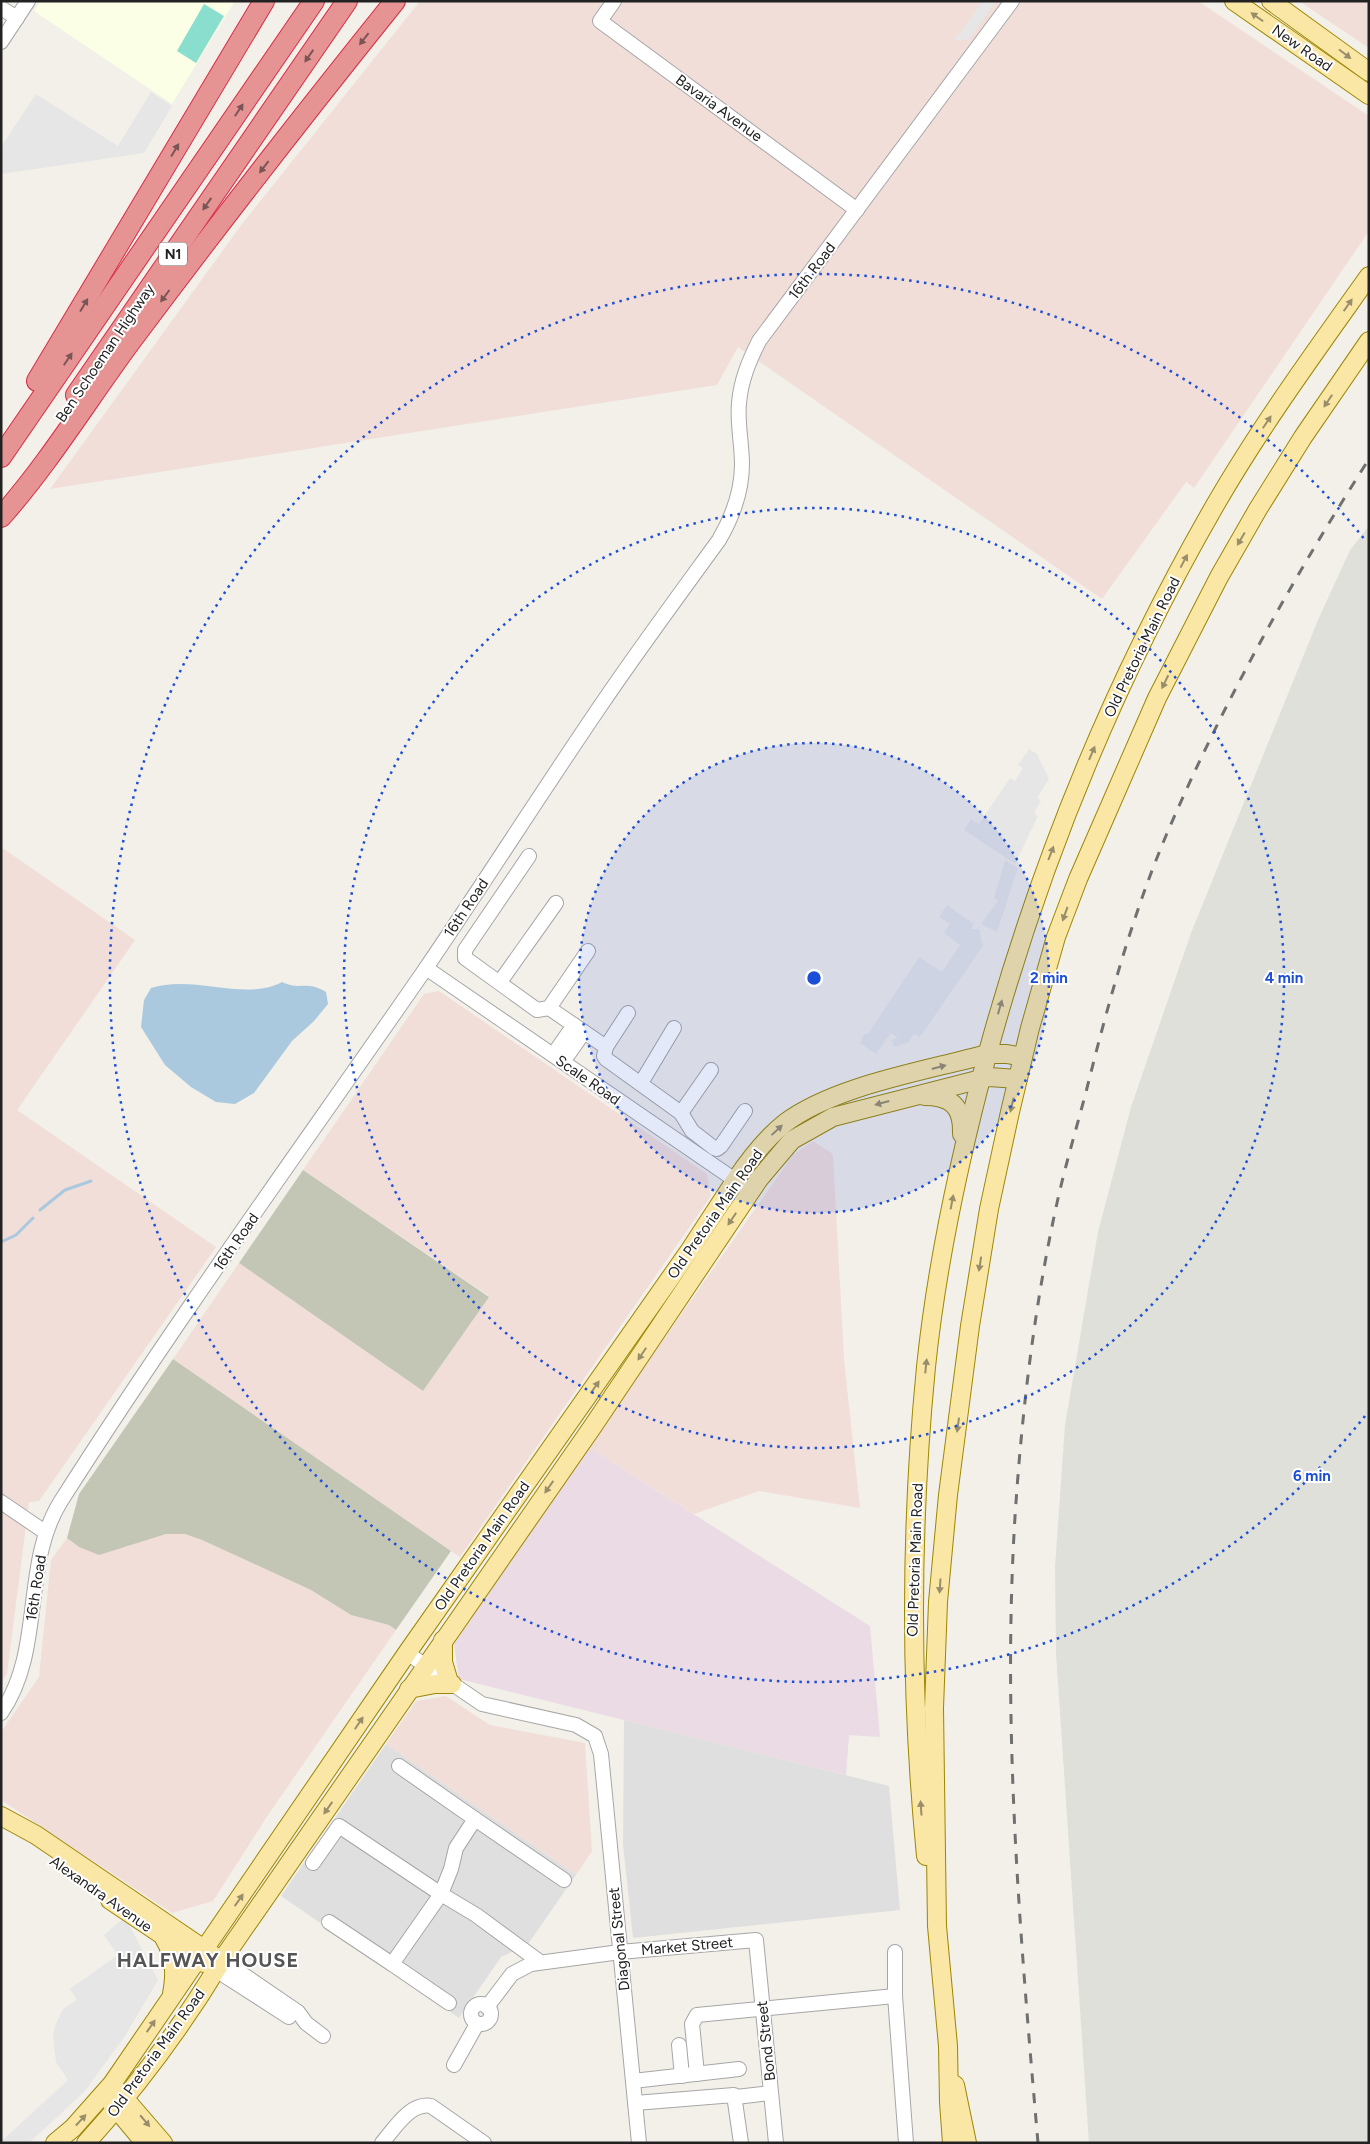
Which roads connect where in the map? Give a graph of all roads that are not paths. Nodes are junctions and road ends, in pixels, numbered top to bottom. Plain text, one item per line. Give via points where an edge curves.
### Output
1 (28, 1) edge
2 (264, 1) edge
3 (314, 1) edge
4 (347, 1) edge
5 (395, 1) edge
6 (614, 1) edge
7 (1012, 1) edge
8 (1234, 1) edge
9 (1271, 1) edge
10 (1, 8) edge
11 (17, 18) junction
12 (1, 42) edge
13 (1369, 72) edge
14 (1369, 95) edge
15 (857, 210) junction
16 (1369, 276) edge
17 (1369, 341) edge
18 (1, 435) edge
19 (1, 457) edge
20 (1, 509) edge
21 (1, 517) edge
22 (529, 856) dead end
23 (556, 903) dead end
24 (588, 950) dead end
25 (426, 968) junction
26 (500, 982) junction
27 (549, 1008) junction
28 (628, 1013) dead end
29 (674, 1028) dead end
30 (579, 1029) junction
31 (606, 1047) junction
32 (987, 1054) junction
33 (1023, 1058) junction
34 (558, 1059) junction
35 (712, 1070) dead end
36 (980, 1079) junction
37 (1018, 1079) junction
38 (641, 1083) junction
39 (906, 1097) junction
40 (745, 1111) dead end
41 (681, 1114) junction
42 (958, 1167) junction
43 (735, 1181) junction
44 (751, 1191) junction
45 (1, 1502) edge
46 (45, 1532) junction
47 (443, 1640) junction
48 (407, 1653) junction
49 (425, 1666) junction
50 (451, 1683) junction
51 (409, 1689) junction
52 (1, 1713) edge
53 (399, 1766) dead end
54 (3, 1818) edge
55 (475, 1819) junction
56 (313, 1863) dead end
57 (564, 1880) dead end
58 (441, 1894) junction
59 (328, 1922) dead end
60 (937, 1926) junction
61 (163, 1938) junction
62 (756, 1940) joint
63 (620, 1952) junction
64 (895, 1952) dead end
65 (201, 1955) junction
66 (540, 1962) junction
67 (392, 1964) junction
68 (219, 1965) junction
69 (896, 1996) junction
70 (172, 1998) junction
71 (449, 2003) dead end
72 (762, 2010) junction
73 (322, 2036) dead end
74 (678, 2045) dead end
75 (949, 2063) junction
76 (454, 2065) dead end
77 (739, 2069) dead end
78 (697, 2074) junction
79 (682, 2076) junction
80 (633, 2081) junction
81 (108, 2090) junction
82 (771, 2093) junction
83 (736, 2097) junction
84 (635, 2103) junction
85 (122, 2104) junction
86 (55, 2143) edge
87 (86, 2143) edge
88 (145, 2143) edge
89 (163, 2143) edge
90 (382, 2143) edge
91 (484, 2143) edge
92 (639, 2143) edge
93 (741, 2143) edge
94 (776, 2143) edge
95 (906, 2143) edge
96 (952, 2143) edge
97 (967, 2143) edge

1 - 11 street
18 -> 2 highway via 47,367
19 -> 3 highway, Ben Schoeman Highway / N1
4 -> 20 highway, Ben Schoeman Highway / N1 via 102,356
5 -> 21 highway via 220,223
6 - 15 street, Bavaria Avenue via 600,21
7 - 15 street, 16th Road
14 -> 8 main road, New Road
9 -> 13 main road, New Road
10 - 11 street
11 - 12 street
15 - 25 street, 16th Road via 759,341 746,367 739,402 742,464 738,498 728,524 695,572 658,638 583,746 540,800
32 -> 16 main road, Old Pretoria Main Road via 1014,958 1048,861 1097,740 1147,633 1240,464
17 -> 33 main road, Old Pretoria Main Road via 1267,494 1219,577 1165,682 1071,897 1047,965
22 - 26 street via 464,954 465,958
23 - 26 street
24 - 27 street
25 - 34 street, Scale Road
25 - 46 street, 16th Road via 145,1374 58,1505
26 - 27 street via 537,1010
27 - 30 street
28 - 31 street
29 - 38 street
30 - 31 street
30 - 34 street
31 - 38 street via 606,1059
32 - 33 main road, Old Pretoria Main Road
32 - 36 main road, Old Pretoria Main Road
43 -> 32 main road, Old Pretoria Main Road via 778,1129 818,1104 875,1084
33 - 37 main road, Old Pretoria Main Road
34 - 43 street, Scale Road
35 - 41 street
36 - 37 main road, Old Pretoria Main Road via 994,1076
36 - 39 main road, Old Pretoria Main Road
36 - 42 main road, Old Pretoria Main Road
37 -> 60 main road, Old Pretoria Main Road via 984,1238 945,1522 935,1680
38 - 41 street
39 - 42 main road via 939,1096 955,1105 962,1122
39 -> 44 main road, Old Pretoria Main Road via 839,1115 808,1129 783,1148
40 - 41 street via 718,1149 692,1131
60 -> 42 main road, Old Pretoria Main Road via 927,1874 917,1745 913,1577 926,1363
43 - 44 street, Scale Road
48 -> 43 main road, Old Pretoria Main Road
44 -> 47 main road, Old Pretoria Main Road via 593,1426
45 - 46 street
46 - 52 street, 16th Road via 25,1660 17,1685
47 - 49 main road, Old Pretoria Main Road
47 - 50 main road via 443,1662
48 - 49 street
65 -> 48 main road, Old Pretoria Main Road
49 - 50 street
49 - 51 main road, Old Pretoria Main Road
50 - 51 main road
50 - 63 street, Diagonal Street via 482,1704 576,1725 595,1736 601,1754
51 -> 68 main road, Old Pretoria Main Road
53 - 55 street
54 - 61 main road, Alexandra Avenue via 27,1842
54 - 65 main road, Alexandra Avenue via 36,1835
55 - 57 street
55 - 58 street via 456,1848
56 - 58 street via 339,1826
58 - 66 street via 476,1915
58 - 67 street
59 - 67 street
60 - 75 main road, Old Pretoria Main Road
61 - 65 main road, Alexandra Avenue
61 - 70 main road via 175,1962
62 - 63 street, Market Street
62 - 72 street, Bond Street
63 - 66 street, Market Street
63 - 80 street, Diagonal Street
64 - 69 street
65 - 68 main road, Alexandra Avenue
65 - 70 main road, Old Pretoria Main Road
66 - 76 street, Market Street via 516,1970 487,2006 479,2005 473,2009 472,2017 477,2024
67 - 71 street
68 - 73 street, Alexandra Avenue via 291,2018 306,2023
68 - 85 main road, Old Pretoria Main Road
69 - 72 street
69 - 95 street
81 -> 70 main road, Old Pretoria Main Road
72 - 78 street via 697,2015 692,2024
72 - 82 street, Bond Street
74 - 79 street
75 - 96 main road, Old Pretoria Main Road
75 - 97 main road, Old Pretoria Main Road via 960,2100
77 - 78 street
78 - 79 street
79 - 80 street
80 - 84 street, Diagonal Street
81 - 85 main road
86 -> 81 main road, Old Pretoria Main Road
82 - 83 street
82 - 94 street, Bond Street
83 - 84 street via 730,2094
83 - 93 street
84 - 92 street, Diagonal Street
85 - 87 main road, Old Pretoria Main Road
85 - 88 main road
85 -> 89 main road
90 - 91 street via 412,2110 425,2105

